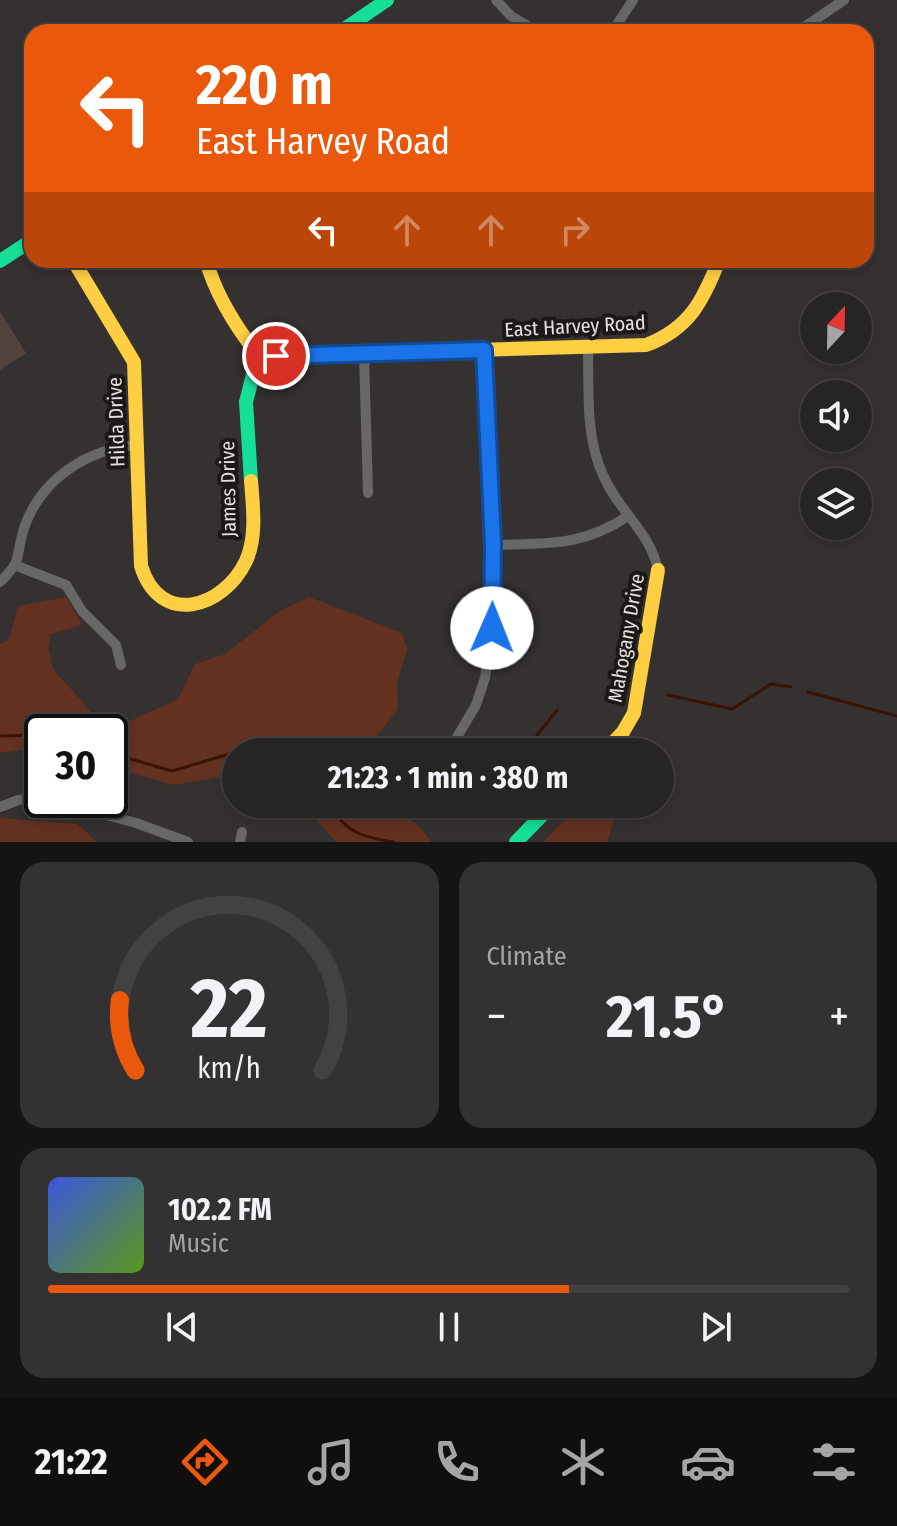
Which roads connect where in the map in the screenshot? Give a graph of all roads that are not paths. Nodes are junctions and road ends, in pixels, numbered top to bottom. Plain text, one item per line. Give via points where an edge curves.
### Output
1 (387, 0) edge
2 (496, 0) edge
3 (633, 0) edge
4 (844, 0) edge
5 (352, 24) edge
6 (524, 24) edge
7 (617, 24) edge
8 (809, 24) edge
9 (24, 245) edge
10 (0, 261) edge
11 (78, 268) edge
12 (209, 268) edge
13 (716, 268) edge
14 (588, 347) junction
15 (484, 350) junction
16 (364, 354) junction
17 (258, 355) junction
18 (137, 445) junction
19 (368, 493) dead end
20 (628, 516) junction
21 (493, 545) junction
22 (17, 566) junction
23 (658, 570) joint
24 (0, 582) edge
25 (154, 596) joint
26 (121, 665) dead end
27 (457, 737) dead end
28 (617, 738) edge
29 (24, 800) edge
30 (0, 807) edge
31 (118, 818) edge
32 (539, 818) edge
33 (188, 842) edge
34 (516, 842) edge

1 - 5 street
2 - 6 street
3 - 7 street
4 - 8 street
9 - 10 street
11 - 18 street, Hilda Drive via 134,362
12 - 17 street via 224,307
13 - 14 street, East Harvey Road via 686,325 667,338 646,345
14 - 15 street, East Harvey Road
14 - 20 street, Mahogany Drive via 594,450
15 - 16 street, East Harvey Road
15 - 21 street
16 - 17 street, East Harvey Road
16 - 19 street
17 - 25 street, James Drive via 245,388 251,537 244,565 214,598 199,605
18 - 22 street via 91,455 56,479 34,506
18 - 25 street, Hilda Drive via 141,566
20 - 21 street via 584,539
20 - 23 street, Mahogany Drive via 646,535
21 - 27 street via 485,678
22 - 24 street
22 - 26 street via 66,585 82,611 116,645
23 - 28 street, Mahogany Drive via 634,713
29 - 30 street
31 - 33 street
32 - 34 street

